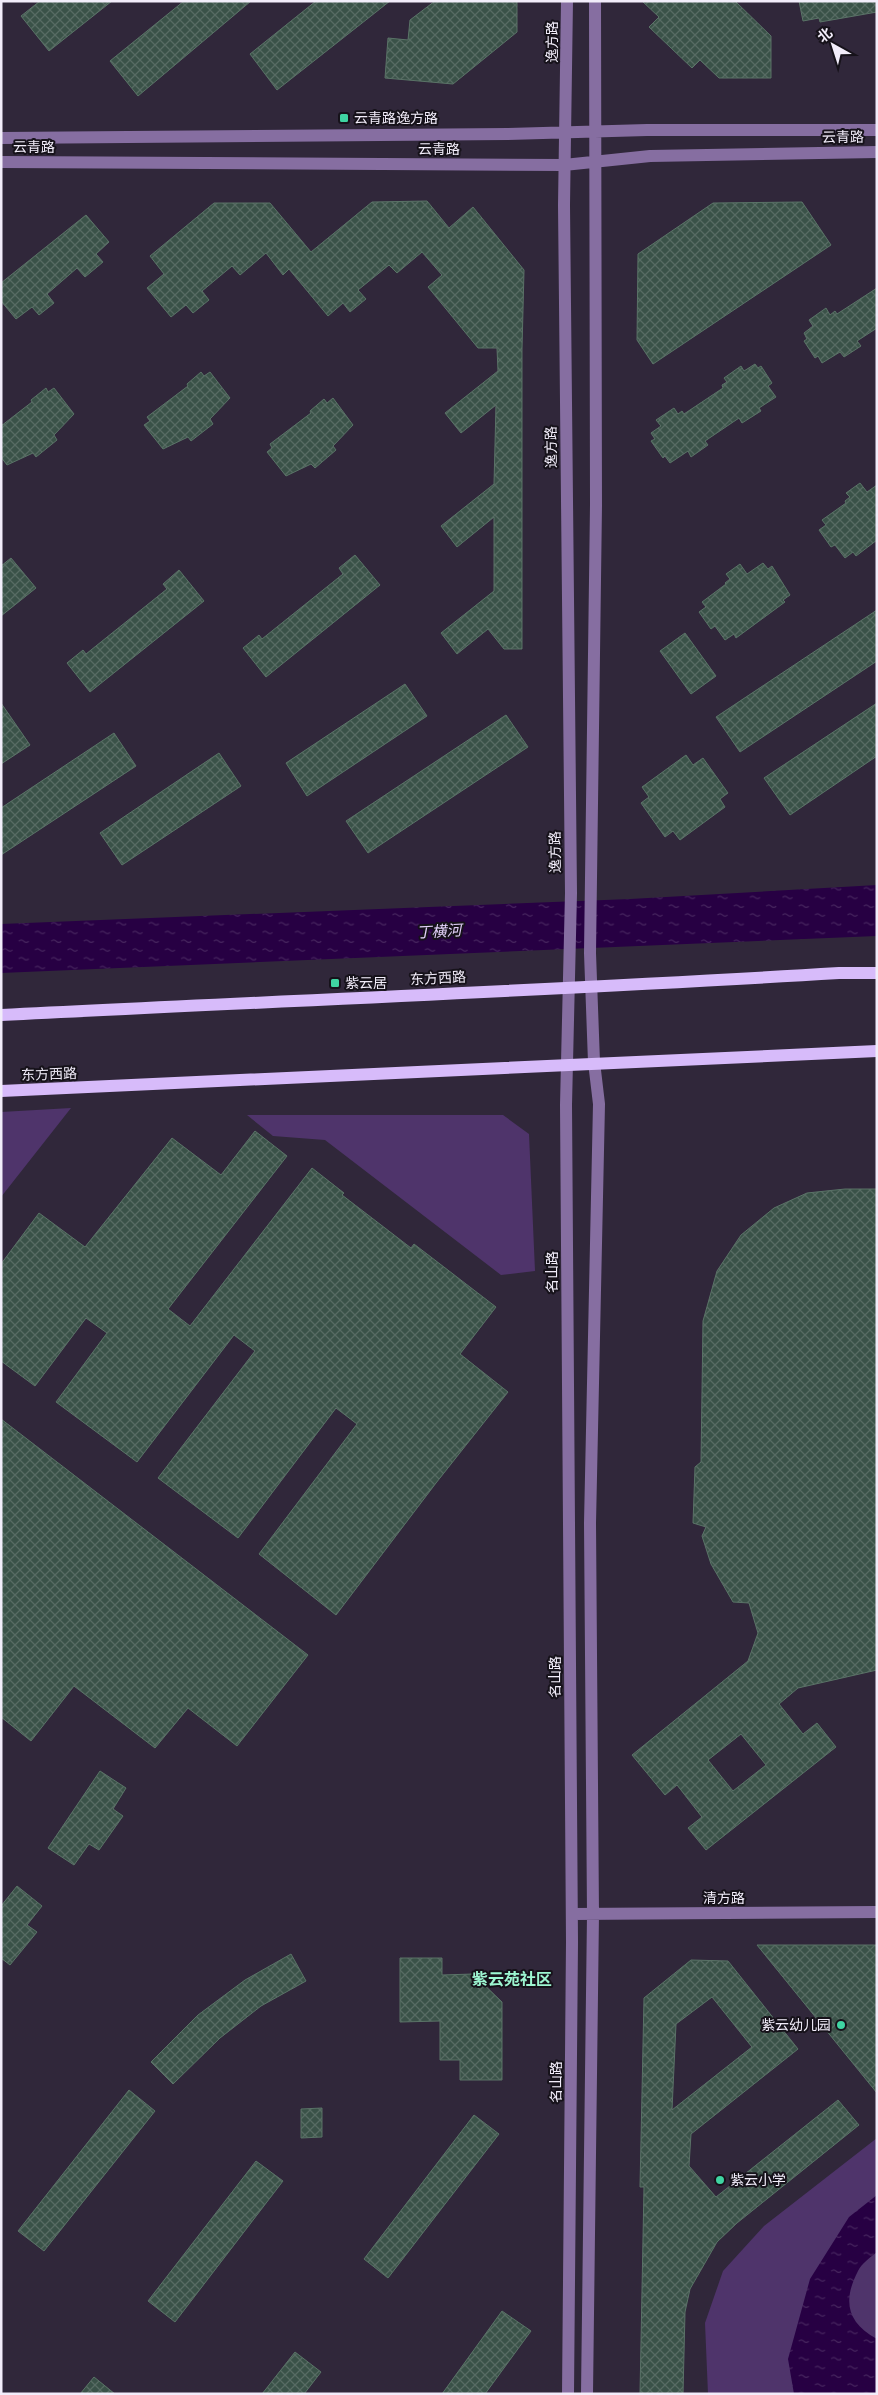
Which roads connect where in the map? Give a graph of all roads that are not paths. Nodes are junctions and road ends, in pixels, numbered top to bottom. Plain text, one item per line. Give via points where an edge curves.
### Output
1 (567, 1) edge
2 (595, 1) edge
3 (877, 130) edge
4 (596, 131) junction
5 (565, 132) junction
6 (1, 138) edge
7 (877, 152) edge
8 (596, 161) junction
9 (1, 162) edge
10 (564, 165) junction
11 (570, 960) joint
12 (877, 973) edge
13 (591, 988) junction
14 (569, 989) junction
15 (1, 1015) edge
16 (877, 1051) edge
17 (594, 1062) junction
18 (567, 1064) junction
19 (1, 1091) edge
20 (877, 1912) edge
21 (572, 1914) junction
22 (594, 1914) junction
23 (568, 2394) edge
24 (587, 2394) edge

1 - 5 street, 逸方路
2 - 4 street
3 - 4 street, 云青路
4 - 5 street, 云青路
4 - 8 street
5 - 6 street, 云青路
5 - 10 street, 逸方路
7 - 8 street, 云青路 via 650,156
8 - 10 street, 云青路
8 - 13 street
9 - 10 street, 云青路
10 - 11 street, 逸方路
11 - 14 street, 名山路
12 - 13 main road, 东方西路
13 - 14 main road, 东方西路
13 - 17 street
14 - 15 main road, 东方西路
14 - 18 street, 名山路
16 - 17 main road, 东方西路
17 - 18 main road, 东方西路
17 - 22 street via 599,1104 590,1523
18 - 19 main road, 东方西路
18 - 21 street, 名山路
20 - 22 street, 清方路
21 - 22 street, 清方路
21 - 23 street, 名山路
22 - 24 street

